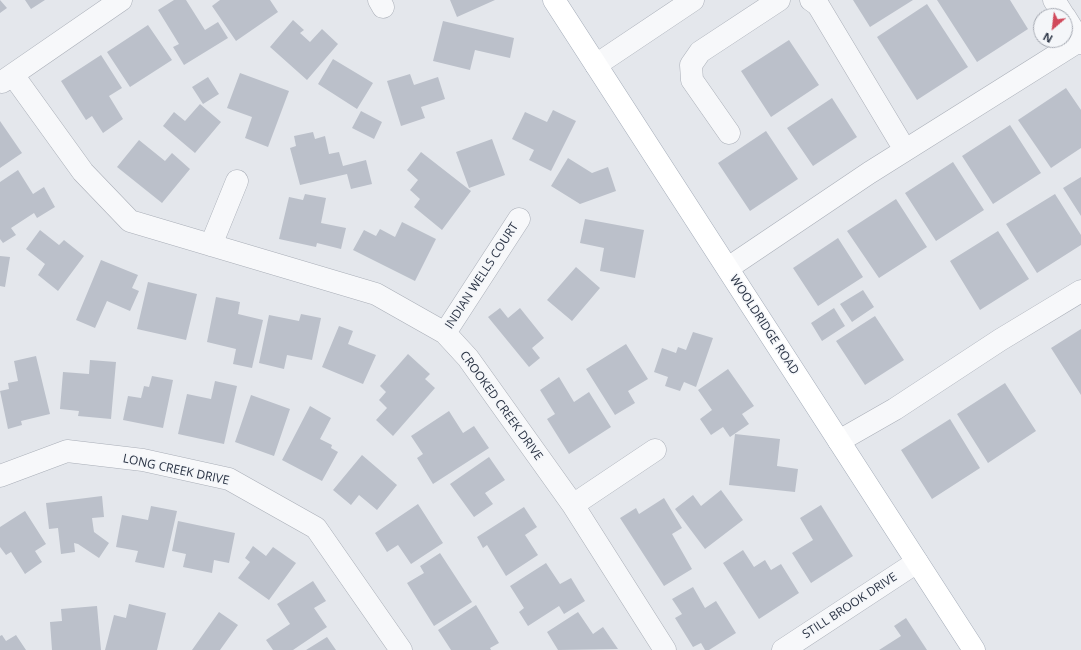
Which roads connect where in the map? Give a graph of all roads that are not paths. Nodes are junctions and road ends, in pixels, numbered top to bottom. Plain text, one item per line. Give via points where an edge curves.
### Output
1 (121, 0) edge
2 (554, 0) edge
3 (693, 0) edge
4 (778, 0) edge
5 (811, 0) edge
6 (1073, 30) edge
7 (1080, 42) edge
8 (596, 65) junction
9 (6, 79) edge
10 (728, 134) dead end
11 (905, 150) junction
12 (237, 181) dead end
13 (519, 219) dead end
14 (211, 245) junction
15 (728, 268) junction
16 (1081, 291) edge
17 (444, 333) junction
18 (839, 441) junction
19 (656, 450) dead end
20 (0, 476) edge
21 (573, 505) junction
22 (917, 562) junction
23 (401, 650) edge
24 (665, 650) edge
25 (783, 650) edge
26 (974, 650) edge

1 - 9 street
2 - 8 main road, WOOLDRIDGE ROAD
3 - 8 street
4 - 10 street via 700,52 690,66 692,80
5 - 11 street via 818,5
6 - 7 street
7 - 11 street
8 - 15 main road, WOOLDRIDGE ROAD
9 - 14 street, CROOKED CREEK DRIVE via 83,172 130,221
11 - 15 street
12 - 14 street
13 - 17 street, INDIAN WELLS COURT
14 - 17 street, CROOKED CREEK DRIVE via 376,294
15 - 18 main road, WOOLDRIDGE ROAD
16 - 18 street via 1000,340 895,409
17 - 21 street, CROOKED CREEK DRIVE via 468,358
18 - 22 main road, WOOLDRIDGE ROAD
19 - 21 street
20 - 23 street, LONG CREEK DRIVE via 67,450 143,460 229,479 316,528
21 - 24 street, CROOKED CREEK DRIVE
22 - 25 street, STILL BROOK DRIVE
22 - 26 main road, WOOLDRIDGE ROAD

